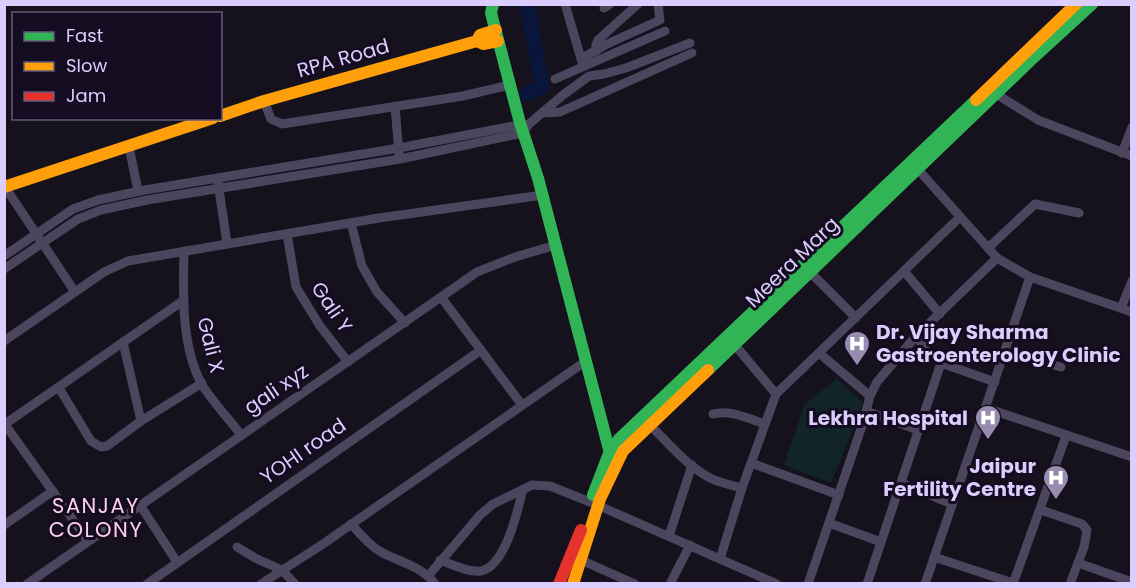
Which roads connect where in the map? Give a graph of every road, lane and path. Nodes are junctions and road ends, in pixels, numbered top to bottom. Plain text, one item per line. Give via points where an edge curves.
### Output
1 (565, 4) edge
2 (638, 4) edge
3 (657, 4) edge
4 (1076, 4) edge
5 (1092, 4) edge
6 (489, 7) edge
7 (665, 31) dead end
8 (497, 35) junction
9 (690, 43) dead end
10 (596, 51) junction
11 (692, 53) dead end
12 (583, 63) junction
13 (589, 76) junction
14 (555, 79) dead end
15 (510, 85) junction
16 (996, 94) junction
17 (264, 101) junction
18 (395, 106) junction
19 (543, 113) junction
20 (222, 115) edge
21 (207, 120) edge
22 (524, 127) junction
23 (1131, 127) edge
24 (129, 147) junction
25 (399, 148) junction
26 (1127, 154) edge
27 (400, 159) junction
28 (915, 165) junction
29 (217, 178) junction
30 (5, 187) edge
31 (219, 188) junction
32 (138, 191) junction
33 (543, 195) junction
34 (98, 200) junction
35 (100, 210) junction
36 (1078, 213) dead end
37 (960, 217) junction
38 (351, 223) junction
39 (287, 234) junction
40 (36, 235) junction
41 (227, 243) junction
42 (42, 244) junction
43 (556, 245) junction
44 (988, 248) junction
45 (184, 250) junction
46 (4, 256) edge
47 (997, 258) junction
48 (4, 269) edge
49 (904, 271) junction
50 (810, 272) junction
51 (1030, 277) junction
52 (1131, 281) edge
53 (75, 292) junction
54 (441, 297) junction
55 (184, 300) junction
56 (1121, 308) junction
57 (1131, 312) edge
58 (940, 314) junction
59 (856, 318) junction
60 (405, 323) junction
61 (916, 336) junction
62 (4, 341) edge
63 (123, 342) junction
64 (734, 344) junction
65 (481, 350) junction
66 (1005, 352) junction
67 (819, 353) junction
68 (586, 361) junction
69 (348, 362) junction
70 (941, 363) junction
71 (1061, 367) dead end
72 (995, 382) junction
73 (202, 383) junction
74 (59, 388) junction
75 (777, 394) junction
76 (870, 396) junction
77 (522, 405) junction
78 (986, 408) junction
79 (866, 411) junction
80 (713, 414) dead end
81 (141, 421) junction
82 (5, 424) edge
83 (649, 424) junction
84 (765, 424) junction
85 (918, 430) junction
86 (241, 435) junction
87 (1066, 436) junction
88 (610, 451) junction
89 (1131, 457) edge
90 (751, 463) junction
91 (692, 465) junction
92 (613, 467) junction
93 (901, 483) junction
94 (742, 488) junction
95 (523, 489) junction
96 (53, 491) junction
97 (839, 495) junction
98 (594, 504) junction
99 (952, 504) junction
100 (140, 505) junction
101 (1041, 510) junction
102 (829, 523) junction
103 (351, 524) junction
104 (4, 525) edge
105 (669, 536) junction
106 (88, 541) junction
107 (880, 542) junction
108 (690, 545) junction
109 (237, 547) dead end
110 (933, 557) junction
111 (720, 559) junction
112 (440, 560) junction
113 (580, 560) junction
114 (177, 562) junction
115 (1078, 563) junction
116 (282, 570) junction
117 (429, 575) junction
118 (1131, 582) edge
119 (1013, 583) edge
120 (27, 584) edge
121 (147, 584) edge
122 (261, 584) edge
123 (295, 584) edge
124 (435, 584) edge
125 (559, 584) edge
126 (573, 584) edge
127 (635, 584) edge
128 (670, 584) edge
129 (777, 584) edge
130 (808, 584) edge
131 (867, 584) edge
132 (925, 584) edge
133 (1070, 584) edge

1 - 12 street
2 - 10 street via 602,36
3 - 10 street via 660,20
4 - 28 main road, Meera Marg
5 - 16 main road, Meera Marg
6 - 8 main road
7 - 12 street
8 - 15 main road
8 - 17 main road, RPA Road via 483,44 477,41
9 - 13 street via 626,68
10 - 12 street
11 - 19 street via 560,112
12 - 13 street
12 - 14 street
13 - 19 street
15 - 18 street
15 - 22 main road
16 - 26 street via 1038,120
16 - 28 main road, Meera Marg
17 - 18 street via 271,119 282,124
17 - 20 main road, RPA Road
18 - 25 street
19 - 22 street
21 - 24 main road
22 - 25 street
22 - 27 street
22 - 33 main road
23 - 26 street
24 - 30 main road
24 - 32 street
25 - 27 street
25 - 29 street
27 - 31 street
28 - 37 street
28 - 50 main road, Meera Marg
28 - 88 main road, Meera Marg
29 - 31 street
29 - 32 street
30 - 40 street
31 - 35 street
31 - 41 street
32 - 34 street
33 - 38 street
33 - 43 main road
34 - 35 street
34 - 40 street via 73,209
35 - 42 street via 78,219
36 - 44 street via 1035,204
37 - 44 street
37 - 49 street
38 - 39 street
38 - 60 street via 362,266 377,292
39 - 41 street
39 - 69 street, Gali Y via 296,287
40 - 42 street
40 - 46 street
41 - 45 street
42 - 48 street
42 - 53 street
43 - 54 street, gali xyz via 477,272
43 - 68 main road
44 - 47 street
45 - 53 street via 117,265
45 - 55 street, Gali X
47 - 51 street
47 - 58 street
49 - 58 street
49 - 59 street
50 - 59 street
50 - 64 main road, Meera Marg
51 - 56 street
51 - 66 street
52 - 56 street
53 - 62 street
54 - 60 street, gali xyz
54 - 65 street
55 - 63 street
55 - 73 street, Gali X via 191,352
56 - 57 street
58 - 61 street
59 - 67 street
60 - 69 street, gali xyz
61 - 70 street
61 - 76 street
63 - 74 street
63 - 81 street
64 - 75 street
64 - 83 main road, Meera Marg
65 - 77 street
65 - 114 street, YOHI road
66 - 71 street
66 - 72 street
67 - 75 street
67 - 76 street
68 - 77 street
68 - 88 main road
69 - 86 street, gali xyz
70 - 72 street
70 - 85 street
72 - 78 street
73 - 81 street
73 - 86 street, Gali X
74 - 81 street via 91,441 101,447
74 - 82 street
75 - 84 street
76 - 79 street
77 - 103 street
78 - 87 street
78 - 99 street
79 - 85 street
79 - 97 street
80 - 84 street via 732,414
82 - 96 street
83 - 91 street
83 - 92 main road, Meera Marg via 622,451
84 - 90 street
85 - 93 street
86 - 100 street, gali xyz
87 - 89 street
87 - 101 street
88 - 92 main road
88 - 98 main road, Meera Marg
90 - 94 street
90 - 97 street
91 - 94 street via 713,479
91 - 105 street
92 - 98 main road, Meera Marg
93 - 99 street
93 - 107 street
94 - 111 street
95 - 98 street via 532,484 550,486
95 - 112 street via 480,514
95 - 112 street via 500,555 491,566 481,571
96 - 104 street
96 - 106 street
97 - 102 street
98 - 105 street
98 - 113 main road, Meera Marg
98 - 125 main road, Meera Marg
99 - 110 street
100 - 106 street, gali xyz
100 - 114 street
101 - 115 street via 1082,524 1087,530
101 - 119 street
102 - 107 street
102 - 130 street
103 - 116 street
103 - 117 street via 384,554
105 - 108 street
106 - 120 street, gali xyz
107 - 131 street
108 - 111 street
108 - 128 street
109 - 116 street
110 - 119 street
110 - 132 street
111 - 129 street
112 - 117 street
113 - 126 main road, Meera Marg
113 - 127 street
114 - 121 street, YOHI road
115 - 118 street
115 - 133 street
116 - 122 street
116 - 123 street
117 - 124 street

